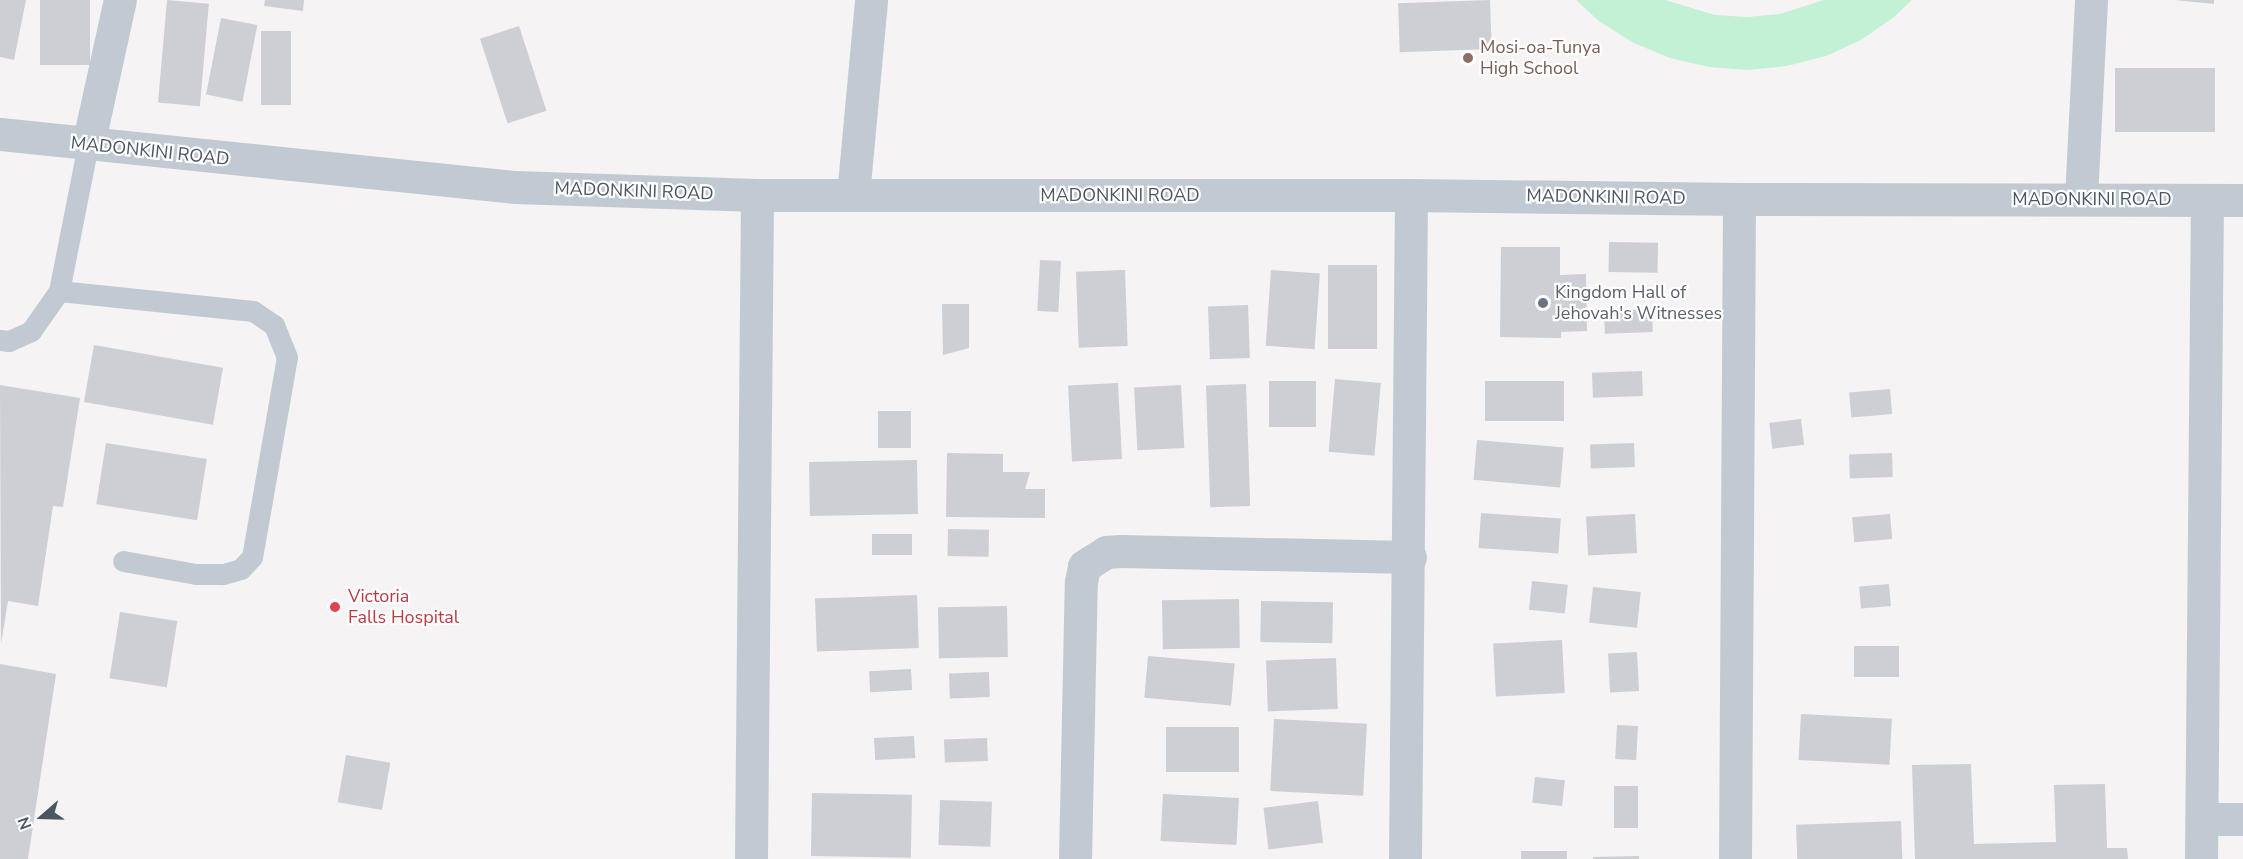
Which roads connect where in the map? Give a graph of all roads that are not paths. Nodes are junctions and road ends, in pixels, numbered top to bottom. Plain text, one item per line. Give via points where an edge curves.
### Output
1 (120, 0) edge
2 (871, 0) edge
3 (2091, 0) edge
4 (0, 134) edge
5 (88, 145) junction
6 (757, 195) junction
7 (853, 195) junction
8 (1411, 195) junction
9 (2081, 198) junction
10 (1739, 199) junction
11 (2207, 200) junction
12 (2243, 200) edge
13 (59, 291) junction
14 (0, 340) edge
15 (1410, 557) junction
16 (123, 561) dead end
17 (2202, 819) junction
18 (2243, 819) edge
19 (750, 859) edge
20 (1075, 859) edge
21 (1405, 859) edge
22 (1735, 859) edge
23 (2201, 859) edge

1 - 5 street
2 - 7 street
3 - 9 street
4 - 5 street, MADONKINI ROAD
5 - 6 street, MADONKINI ROAD via 515,187
5 - 13 lane
6 - 7 street, MADONKINI ROAD
6 - 19 street
7 - 8 street, MADONKINI ROAD
8 - 10 street, MADONKINI ROAD
8 - 15 street
9 - 10 street, MADONKINI ROAD
9 - 11 street, MADONKINI ROAD
10 - 22 street
11 - 12 street, MADONKINI ROAD
11 - 17 street
13 - 14 lane via 31,331 9,341
13 - 16 lane via 253,311 274,325 287,357 252,557 241,569 223,574 196,574
15 - 20 street via 1122,551 1106,552 1084,566
15 - 21 street
17 - 18 street
17 - 23 street

